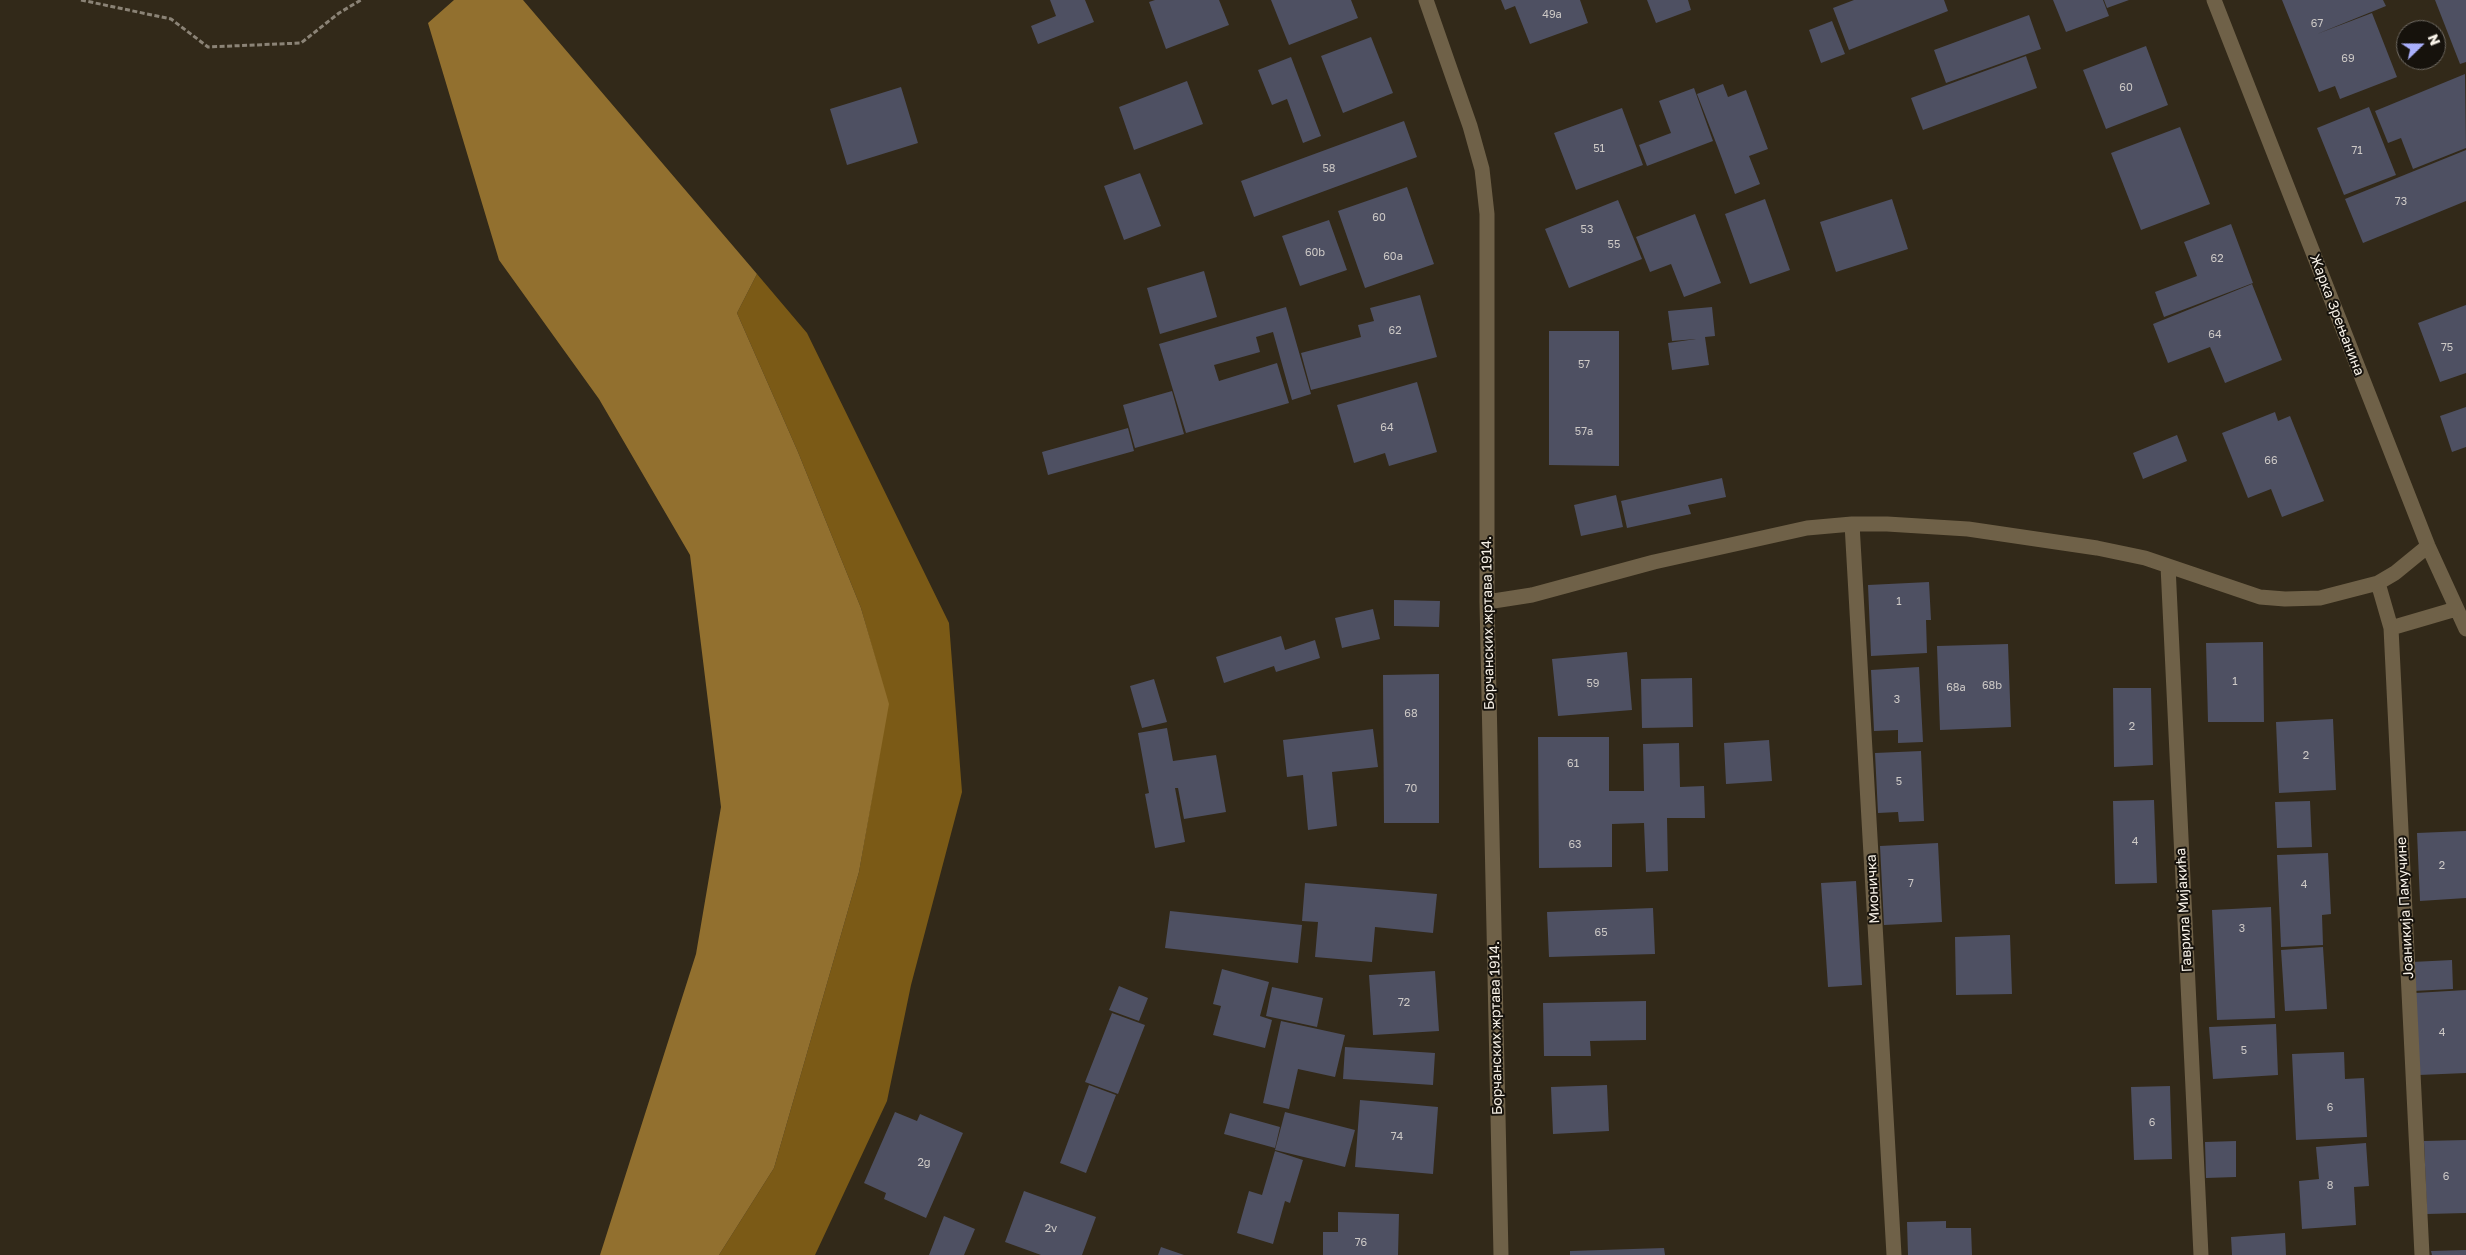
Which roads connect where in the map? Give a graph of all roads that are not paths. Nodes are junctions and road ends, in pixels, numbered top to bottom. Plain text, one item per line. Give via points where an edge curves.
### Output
1 (1426, 0) edge
2 (2214, 0) edge
3 (1852, 524) junction
4 (2428, 546) junction
5 (2168, 566) junction
6 (2378, 583) junction
7 (1487, 602) junction
8 (2456, 609) junction
9 (2391, 628) junction
10 (2466, 628) edge
11 (1501, 1255) edge
12 (1894, 1255) edge
13 (2201, 1255) edge
14 (2422, 1255) edge

1 - 7 street, Борчанских жртава 1914. via 1470,126 1482,170 1487,214
2 - 4 street, Жарка Зрењанина
3 - 5 street via 1968,529 2097,548
3 - 7 street via 1807,528 1654,562 1532,595
3 - 12 street, Мионичка
4 - 6 street
4 - 8 street, Жарка Зрењанина
5 - 6 street via 2260,597 2320,598
5 - 13 street, Гаврила Мијакића
6 - 9 street, Јоаникија Памучине
7 - 11 street, Борчанских жртава 1914.
8 - 9 street
8 - 10 street, Жарка Зрењанина
9 - 14 street, Јоаникија Памучине

